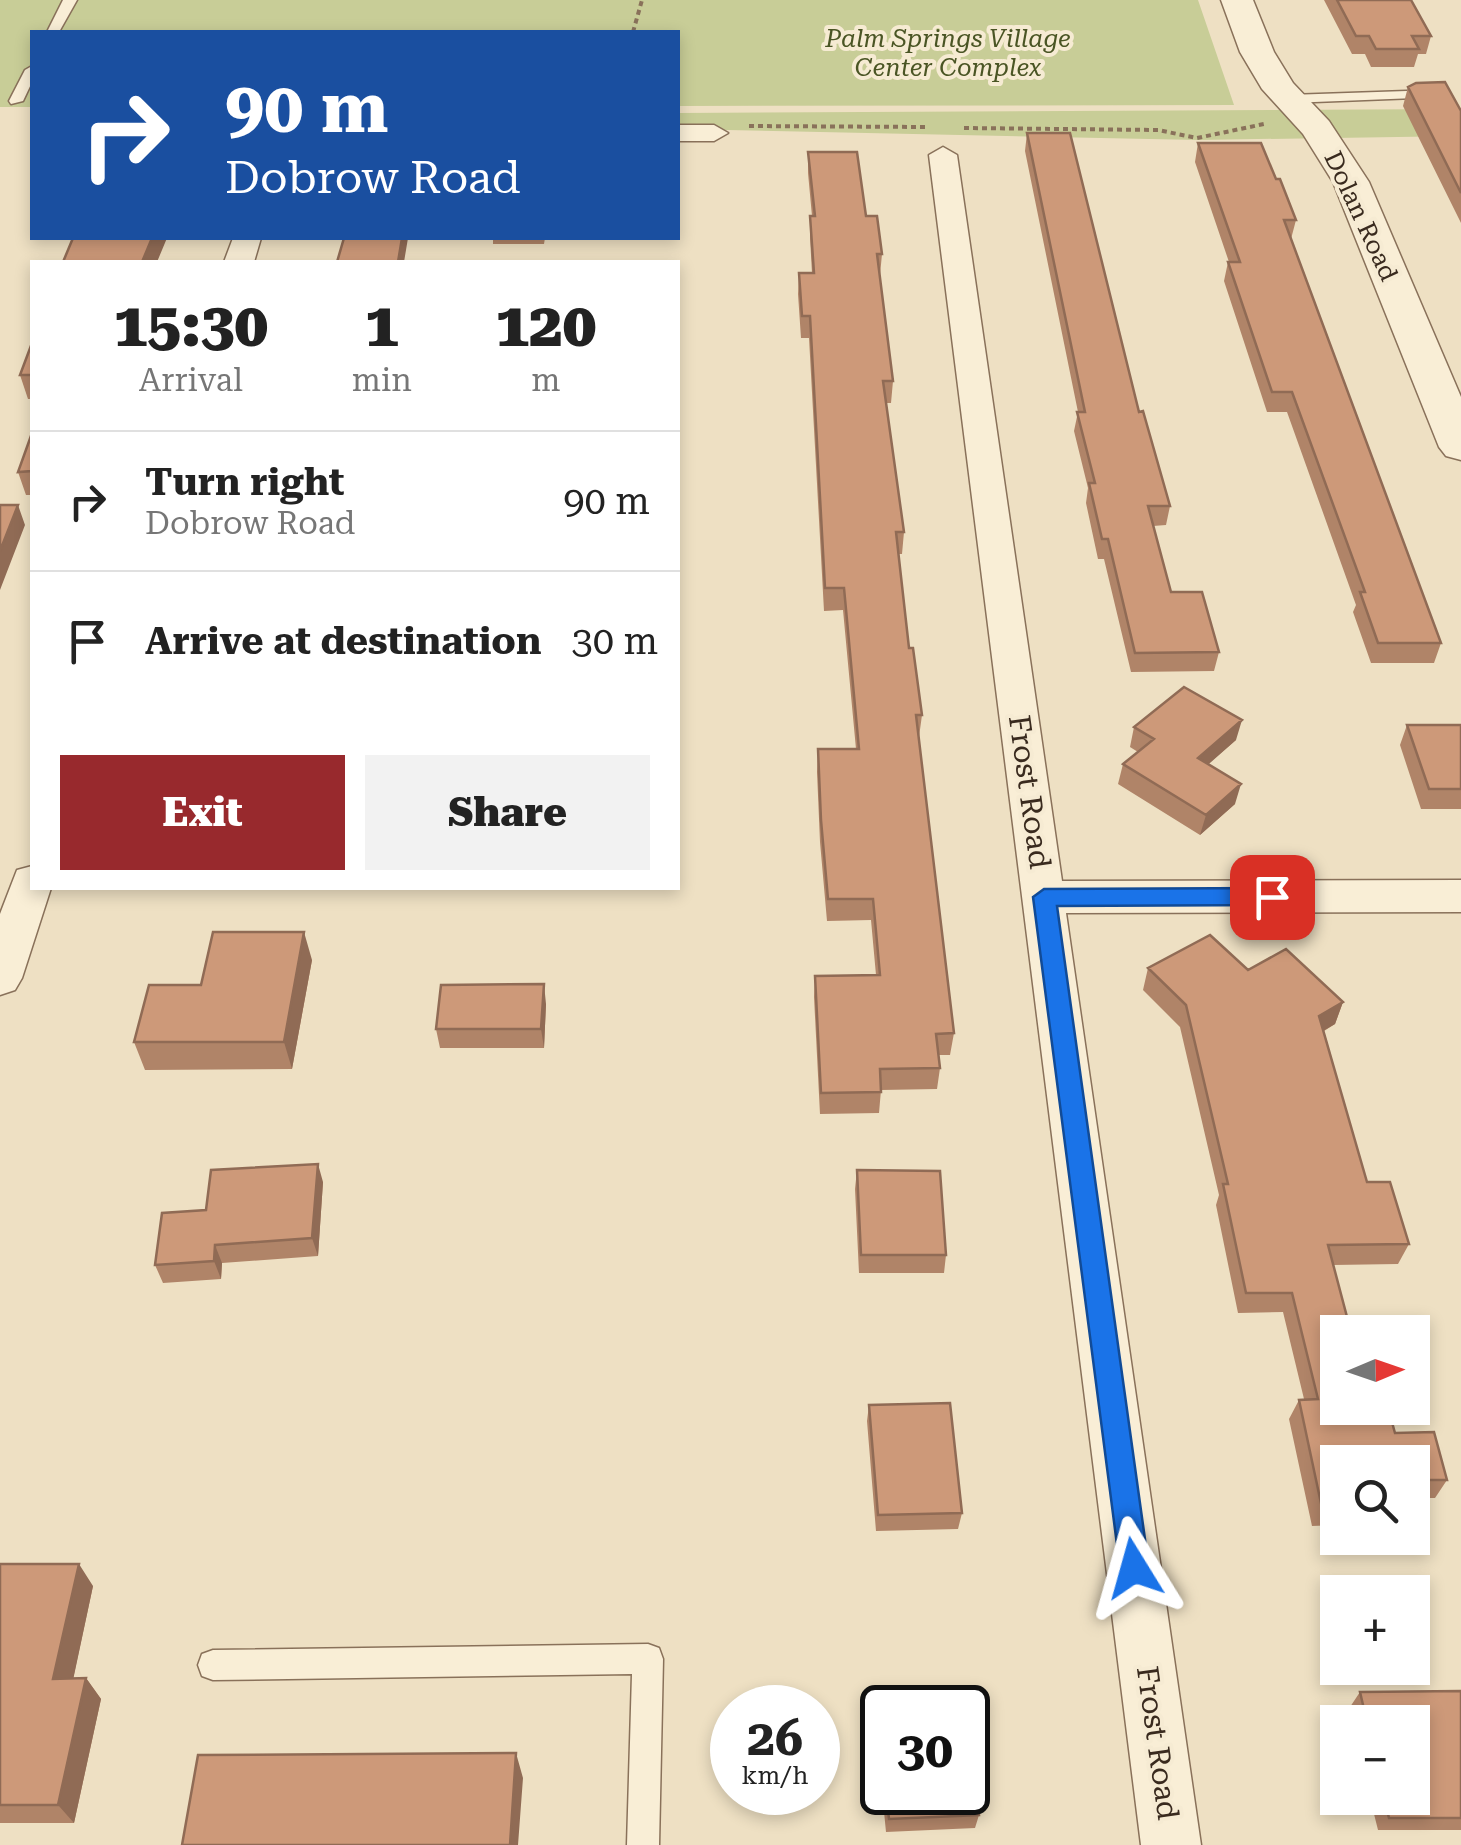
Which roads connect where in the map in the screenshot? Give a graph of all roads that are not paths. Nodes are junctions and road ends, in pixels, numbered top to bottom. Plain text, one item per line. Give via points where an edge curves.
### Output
1 (70, 0) edge
2 (1237, 0) edge
3 (54, 30) edge
4 (30, 74) edge
5 (1449, 93) edge
6 (16, 102) dead end
7 (1299, 110) junction
8 (680, 133) edge
9 (714, 133) dead end
10 (941, 137) road end
11 (1461, 447) edge
12 (30, 887) edge
13 (1461, 896) edge
14 (1044, 897) junction
15 (0, 978) edge
16 (212, 1665) dead end
17 (642, 1845) edge
18 (1171, 1845) edge

1 - 3 lane
2 - 7 street, Dolan Road via 1257,52
4 - 6 lane
5 - 7 lane
7 - 11 street, Dolan Road via 1351,182
8 - 9 street
10 - 14 street, Frost Road
12 - 15 street
13 - 14 street
14 - 18 street, Frost Road
16 - 17 lane via 648,1659

